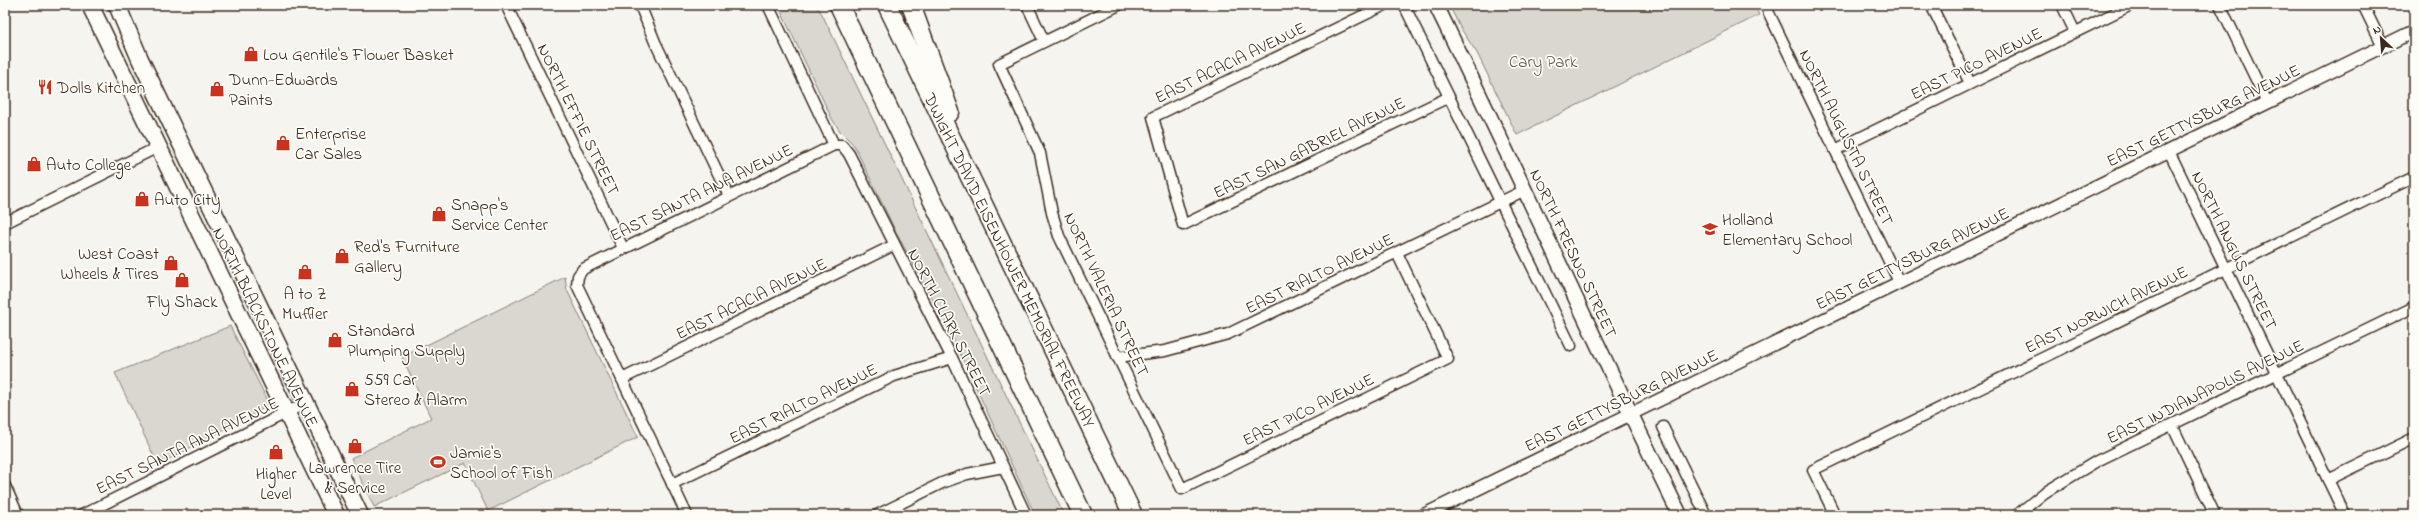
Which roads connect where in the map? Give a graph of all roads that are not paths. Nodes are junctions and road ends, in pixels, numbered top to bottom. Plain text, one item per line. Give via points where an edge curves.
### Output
1 (90, 5) edge
2 (117, 5) edge
3 (506, 5) edge
4 (640, 5) edge
5 (768, 5) edge
6 (826, 5) edge
7 (839, 5) edge
8 (887, 5) edge
9 (911, 5) edge
10 (1027, 5) edge
11 (1119, 5) edge
12 (1385, 5) edge
13 (1404, 5) edge
14 (1436, 5) edge
15 (1765, 5) edge
16 (1931, 5) edge
17 (2062, 5) edge
18 (2131, 5) edge
19 (2220, 5) edge
20 (2363, 5) edge
21 (2414, 31) edge
22 (2075, 32) junction
23 (104, 35) junction
24 (1044, 41) junction
25 (2383, 46) junction
26 (1970, 83) junction
27 (1449, 97) junction
28 (2267, 102) junction
29 (177, 137) junction
30 (838, 145) junction
31 (158, 147) junction
32 (1835, 150) junction
33 (2169, 151) junction
34 (2414, 177) edge
35 (926, 184) junction
36 (1525, 190) junction
37 (729, 196) junction
38 (983, 201) junction
39 (1500, 202) junction
40 (214, 212) junction
41 (5, 221) edge
42 (1183, 225) joint
43 (894, 245) junction
44 (623, 248) junction
45 (1397, 253) junction
46 (2226, 268) junction
47 (1899, 282) junction
48 (2414, 307) edge
49 (1571, 346) dead end
50 (1117, 357) junction
51 (952, 358) junction
52 (2277, 374) junction
53 (622, 379) junction
54 (306, 403) junction
55 (287, 414) junction
56 (1630, 414) junction
57 (2172, 424) junction
58 (1663, 427) dead end
59 (2414, 438) edge
60 (1003, 466) junction
61 (2328, 480) junction
62 (672, 484) junction
63 (5, 486) edge
64 (1182, 489) joint
65 (18, 515) edge
66 (82, 515) edge
67 (336, 515) edge
68 (360, 515) edge
69 (687, 515) edge
70 (877, 515) edge
71 (1026, 515) edge
72 (1083, 515) edge
73 (1133, 515) edge
74 (1424, 515) edge
75 (1680, 515) edge
76 (1706, 515) edge
77 (1835, 515) edge
78 (2017, 515) edge
79 (2215, 515) edge
80 (2345, 515) edge

1 - 23 main road, NORTH BLACKSTONE AVENUE
2 - 29 main road, NORTH BLACKSTONE AVENUE
3 - 44 street, NORTH EFFIE STREET
4 - 37 street via 655,42
5 - 30 street, NORTH CLARK STREET
6 - 35 highway via 848,50
7 - 35 highway
8 - 38 highway, DWIGHT DAVID EISENHOWER MEMORIAL FREEWAY
9 - 38 highway
10 - 24 street
11 - 24 street
12 - 42 street, EAST ACACIA AVENUE via 1153,117
13 - 27 street
14 - 36 main road, NORTH FRESNO STREET
15 - 32 street, NORTH AUGUSTA STREET
16 - 26 street
17 - 22 street
18 - 22 street, EAST PICO AVENUE
19 - 28 street
20 - 25 street
21 - 25 street, EAST GETTYSBURG AVENUE
22 - 26 street, EAST PICO AVENUE
23 - 29 main road via 121,48 162,132 167,136
23 - 31 main road, NORTH BLACKSTONE AVENUE
24 - 50 street, NORTH VALERIA STREET via 999,64 1040,153 1059,236
25 - 28 street, EAST GETTYSBURG AVENUE
26 - 32 street, EAST PICO AVENUE
27 - 39 street
27 - 42 street, EAST SAN GABRIEL AVENUE
28 - 33 street, EAST GETTYSBURG AVENUE
29 - 40 main road, NORTH BLACKSTONE AVENUE
30 - 37 street, EAST SANTA ANA AVENUE
30 - 43 street, NORTH CLARK STREET via 849,154
31 - 40 main road via 167,148 174,153 200,205
31 - 41 street
31 - 55 main road, NORTH BLACKSTONE AVENUE
32 - 47 street, NORTH AUGUSTA STREET
33 - 46 street, NORTH ANGUS STREET
33 - 47 street, EAST GETTYSBURG AVENUE
34 - 46 street, EAST NORWICH AVENUE
35 - 72 highway
36 - 39 street, EAST RIALTO AVENUE
36 - 56 main road, NORTH FRESNO STREET
37 - 44 street, EAST SANTA ANA AVENUE
38 - 73 highway, DWIGHT DAVID EISENHOWER MEMORIAL FREEWAY
39 - 45 street, EAST RIALTO AVENUE
39 - 49 street
40 - 54 main road, NORTH BLACKSTONE AVENUE
43 - 51 street, NORTH CLARK STREET
43 - 53 street, EAST ACACIA AVENUE
44 - 53 street, EAST SANTA ANA AVENUE via 582,269 577,285
45 - 50 street, EAST RIALTO AVENUE via 1228,334 1165,351
45 - 64 street, EAST PICO AVENUE via 1448,359
46 - 52 street, NORTH ANGUS STREET
46 - 77 street, EAST NORWICH AVENUE via 1813,470
47 - 56 street, EAST GETTYSBURG AVENUE
48 - 52 street, EAST INDIANAPOLIS AVENUE
50 - 64 street, NORTH VALERIA STREET
51 - 60 street, NORTH CLARK STREET
51 - 62 street, EAST RIALTO AVENUE via 894,376
52 - 57 street, EAST INDIANAPOLIS AVENUE
52 - 61 street, NORTH ANGUS STREET
53 - 62 street
54 - 55 street, EAST SANTA ANA AVENUE
54 - 68 main road, NORTH BLACKSTONE AVENUE
55 - 66 street, EAST SANTA ANA AVENUE
55 - 67 main road, NORTH BLACKSTONE AVENUE
56 - 74 street, EAST GETTYSBURG AVENUE
56 - 75 main road, NORTH FRESNO STREET
57 - 78 street, EAST INDIANAPOLIS AVENUE via 2070,476
57 - 79 street
58 - 76 street
59 - 61 street
60 - 70 street via 942,483
60 - 71 street, NORTH CLARK STREET
61 - 80 street, NORTH ANGUS STREET
62 - 69 street
63 - 65 street

